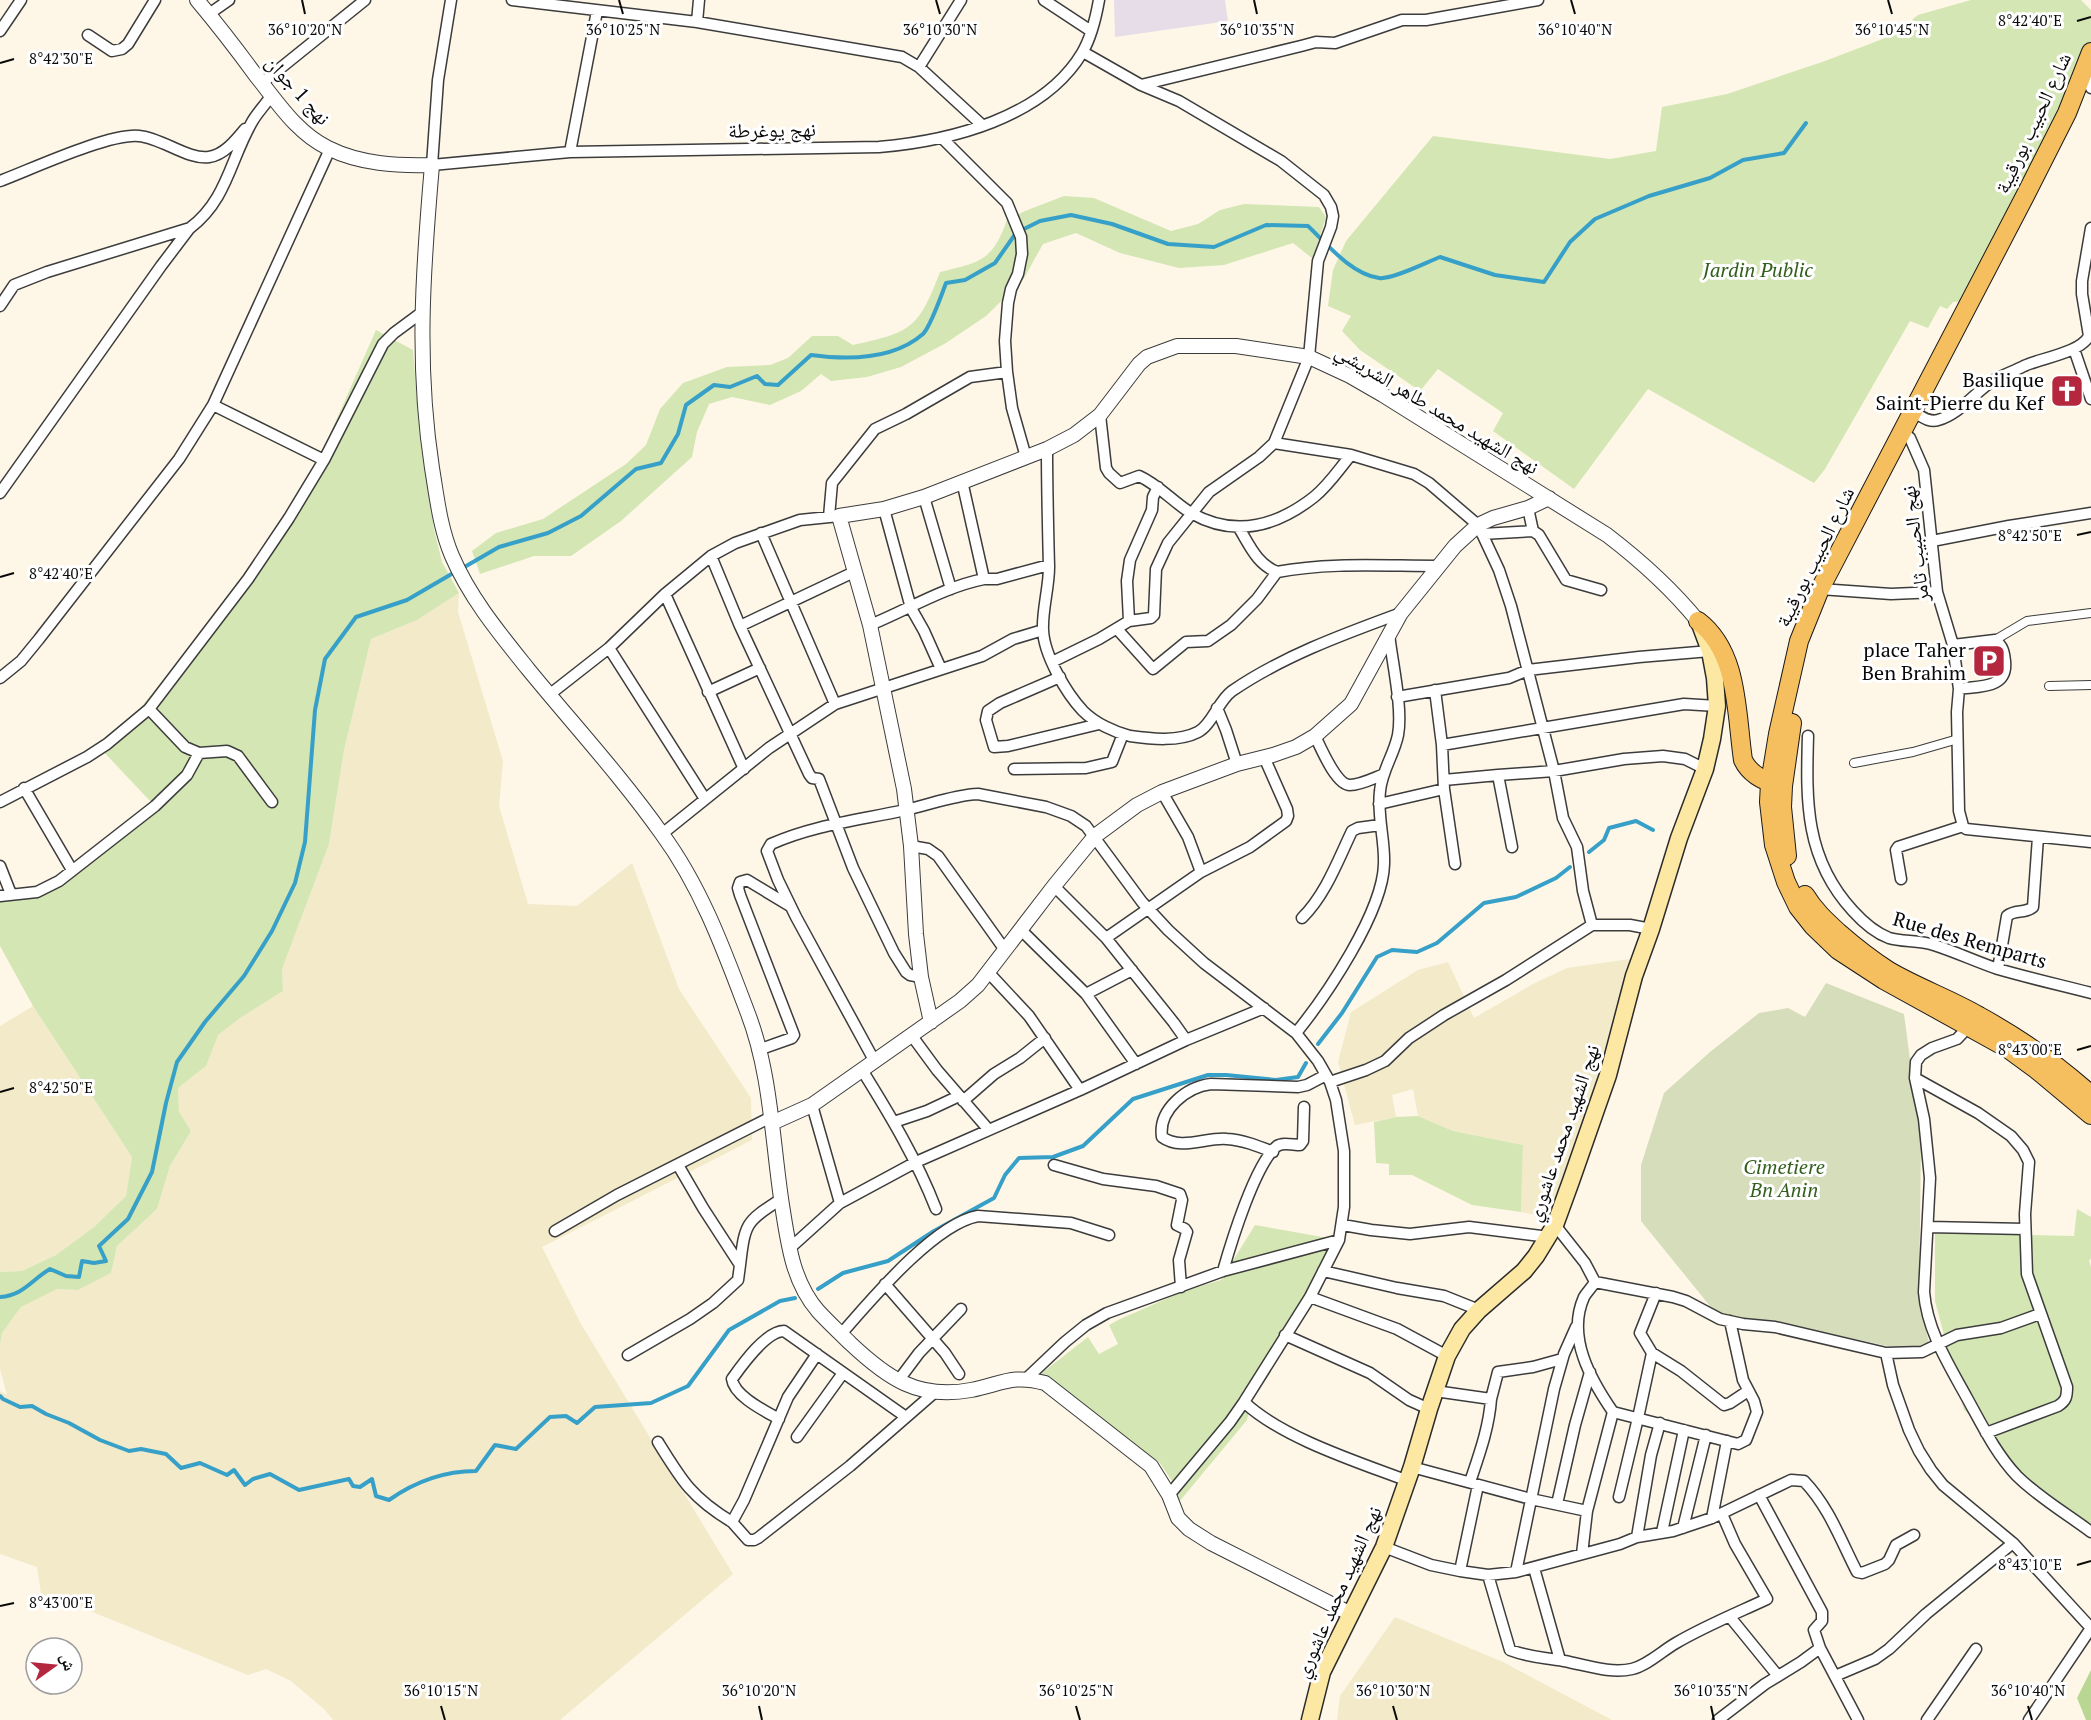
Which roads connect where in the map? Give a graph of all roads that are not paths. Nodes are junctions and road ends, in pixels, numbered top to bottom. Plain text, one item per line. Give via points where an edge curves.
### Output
1 (21, 0) edge
2 (155, 0) edge
3 (198, 0) edge
4 (229, 0) edge
5 (365, 0) edge
6 (451, 0) edge
7 (512, 0) edge
8 (699, 0) edge
9 (961, 0) edge
10 (1044, 0) edge
11 (1099, 0) edge
12 (1538, 0) edge
13 (1522, 1) edge
14 (597, 11) junction
15 (209, 15) junction
16 (696, 22) junction
17 (0, 31) edge
18 (1091, 31) junction
19 (88, 35) dead end
20 (1083, 52) junction
21 (2091, 52) edge
22 (919, 67) junction
23 (2088, 79) edge
24 (262, 83) junction
25 (1141, 85) junction
26 (271, 96) junction
27 (252, 122) junction
28 (982, 125) junction
29 (942, 138) junction
30 (330, 149) junction
31 (570, 152) junction
32 (432, 165) junction
33 (0, 181) edge
34 (190, 228) junction
35 (2091, 228) edge
36 (2089, 252) edge
37 (14, 285) junction
38 (0, 289) edge
39 (0, 306) edge
40 (422, 313) junction
41 (2074, 349) junction
42 (1309, 357) junction
43 (1007, 372) junction
44 (2091, 398) edge
45 (213, 405) junction
46 (1100, 415) junction
47 (1917, 415) junction
48 (1906, 435) junction
49 (1274, 443) junction
50 (1047, 449) junction
51 (1351, 455) junction
52 (1026, 457) junction
53 (324, 460) junction
54 (962, 481) junction
55 (1158, 487) junction
56 (0, 493) edge
57 (924, 497) junction
58 (1549, 498) junction
59 (1528, 508) junction
60 (884, 509) junction
61 (1191, 513) junction
62 (2091, 513) edge
63 (834, 516) junction
64 (1239, 528) junction
65 (1480, 530) junction
66 (1533, 531) junction
67 (761, 533) junction
68 (1932, 541) junction
69 (711, 556) junction
70 (1049, 565) junction
71 (1437, 566) junction
72 (854, 572) junction
73 (1277, 572) junction
74 (984, 579) junction
75 (951, 589) junction
76 (1601, 590) dead end
77 (1825, 590) junction
78 (1937, 592) junction
79 (665, 594) junction
80 (792, 602) junction
81 (911, 608) junction
82 (1401, 613) junction
83 (2091, 613) edge
84 (1129, 621) junction
85 (1698, 621) junction
86 (870, 625) junction
87 (740, 626) junction
88 (1117, 629) junction
89 (1043, 630) junction
90 (1389, 634) junction
91 (1995, 640) junction
92 (1953, 645) junction
93 (609, 648) junction
94 (1710, 651) junction
95 (1052, 662) junction
96 (760, 668) junction
97 (941, 669) junction
98 (1528, 670) junction
99 (1060, 677) junction
100 (0, 678) edge
101 (2091, 685) edge
102 (2049, 686) dead end
103 (1959, 689) junction
104 (882, 690) junction
105 (1435, 690) junction
106 (708, 692) junction
107 (549, 694) junction
108 (1397, 697) junction
109 (835, 705) junction
110 (1717, 706) junction
111 (1217, 708) junction
112 (149, 709) junction
113 (1099, 724) junction
114 (1542, 727) junction
115 (790, 734) junction
116 (1123, 734) junction
117 (1315, 736) junction
118 (1808, 736) dead end
119 (1958, 740) junction
120 (1442, 745) junction
121 (199, 753) junction
122 (1264, 757) junction
123 (1854, 763) dead end
124 (1237, 764) junction
125 (744, 769) junction
126 (1014, 769) dead end
127 (1705, 769) junction
128 (1554, 771) junction
129 (1382, 775) junction
130 (1498, 775) junction
131 (1444, 784) junction
132 (1776, 784) junction
133 (24, 788) junction
134 (1162, 792) junction
135 (705, 799) junction
136 (0, 802) edge
137 (272, 802) dead end
138 (1379, 804) junction
139 (906, 810) junction
140 (835, 823) junction
141 (1380, 825) junction
142 (1963, 826) junction
143 (662, 834) junction
144 (1095, 836) junction
145 (2038, 837) junction
146 (2091, 842) edge
147 (911, 846) junction
148 (1512, 847) dead end
149 (1455, 864) dead end
150 (0, 866) edge
151 (72, 870) junction
152 (1201, 872) junction
153 (1901, 879) dead end
154 (1054, 886) junction
155 (5, 895) edge
156 (790, 906) junction
157 (1147, 909) junction
158 (1302, 918) dead end
159 (1592, 925) junction
160 (1651, 929) junction
161 (1021, 930) junction
162 (1106, 938) junction
163 (1005, 950) junction
164 (1998, 969) junction
165 (1132, 970) junction
166 (988, 972) junction
167 (921, 977) junction
168 (2091, 993) edge
169 (1086, 994) junction
170 (1264, 1008) junction
171 (1973, 1021) junction
172 (931, 1022) junction
173 (1296, 1033) junction
174 (912, 1036) junction
175 (1045, 1038) junction
176 (1186, 1040) junction
177 (758, 1050) junction
178 (875, 1062) junction
179 (1136, 1065) junction
180 (862, 1070) junction
181 (1328, 1078) junction
182 (1915, 1078) junction
183 (1080, 1090) junction
184 (2091, 1095) edge
185 (961, 1098) junction
186 (812, 1105) junction
187 (1304, 1107) dead end
188 (2091, 1115) edge
189 (771, 1120) junction
190 (894, 1122) junction
191 (988, 1129) junction
192 (1273, 1152) junction
193 (916, 1162) junction
194 (678, 1164) junction
195 (1054, 1165) dead end
196 (781, 1199) junction
197 (840, 1203) junction
198 (936, 1209) dead end
199 (1342, 1225) junction
200 (1928, 1227) junction
201 (2025, 1229) junction
202 (555, 1231) dead end
203 (1552, 1231) junction
204 (1109, 1235) dead end
205 (1339, 1239) junction
206 (789, 1249) junction
207 (740, 1265) junction
208 (1223, 1271) junction
209 (1323, 1271) junction
210 (1595, 1282) junction
211 (885, 1284) junction
212 (1181, 1287) junction
213 (1656, 1293) junction
214 (1310, 1297) junction
215 (961, 1309) dead end
216 (1479, 1310) junction
217 (2040, 1314) junction
218 (1579, 1321) junction
219 (1730, 1321) junction
220 (841, 1334) junction
221 (1285, 1335) junction
222 (932, 1339) junction
223 (1938, 1344) junction
224 (1652, 1353) junction
225 (1886, 1353) junction
226 (817, 1354) junction
227 (628, 1355) dead end
228 (1448, 1356) junction
229 (1562, 1359) junction
230 (1590, 1372) junction
231 (843, 1373) junction
232 (959, 1374) dead end
233 (1027, 1378) junction
234 (898, 1381) junction
235 (1436, 1391) junction
236 (1748, 1391) junction
237 (935, 1392) junction
238 (1491, 1399) junction
239 (1244, 1402) junction
240 (1429, 1409) junction
241 (1613, 1412) junction
242 (906, 1417) junction
243 (779, 1419) junction
244 (1638, 1419) junction
245 (1660, 1424) junction
246 (1684, 1430) junction
247 (1986, 1433) junction
248 (1706, 1435) junction
249 (797, 1437) dead end
250 (1727, 1441) junction
251 (658, 1442) dead end
252 (1410, 1474) junction
253 (1474, 1484) junction
254 (1169, 1494) junction
255 (1759, 1495) junction
256 (1619, 1497) dead end
257 (1532, 1499) junction
258 (1557, 1504) junction
259 (1587, 1511) junction
260 (1717, 1516) junction
261 (732, 1522) junction
262 (1683, 1528) junction
263 (1662, 1532) junction
264 (2091, 1532) edge
265 (1914, 1535) dead end
266 (1637, 1537) junction
267 (2013, 1543) junction
268 (1384, 1547) junction
269 (1582, 1554) junction
270 (1534, 1568) junction
271 (1460, 1571) junction
272 (1516, 1572) junction
273 (1488, 1575) junction
274 (1349, 1613) junction
275 (1730, 1617) junction
276 (2091, 1628) edge
277 (1820, 1648) junction
278 (1976, 1649) dead end
279 (1560, 1660) junction
280 (1778, 1676) junction
281 (1835, 1676) junction
282 (1310, 1720) edge
283 (1718, 1720) edge
284 (1858, 1720) edge
285 (1926, 1720) edge
286 (2029, 1720) edge

1 - 17 street
2 - 19 street via 122,49 112,51
3 - 15 street, نهج 1 جوان
4 - 15 street
5 - 24 street
6 - 32 street via 438,80
7 - 14 street
8 - 16 street
9 - 22 street
10 - 18 street
11 - 18 street, نهج يوغرطة
12 - 13 street
13 - 25 street via 1426,20 1402,20 1335,43 1316,42
14 - 16 street
14 - 31 street
15 - 24 street, نهج 1 جوان
16 - 22 street via 883,52
18 - 20 street, نهج يوغرطة
20 - 25 street
20 - 28 street, نهج يوغرطة via 1066,75 1046,92 1018,110
21 - 23 main road, شارع الحبيب بورقيبة
22 - 28 street
23 - 47 main road, شارع الحبيب بورقيبة via 2067,113
24 - 26 street, نهج 1 جوان
25 - 42 street via 1179,101 1281,161 1324,195 1333,216 1318,261
26 - 27 street
26 - 30 street, نهج 1 جوان via 302,130
27 - 33 street via 215,156 202,157 150,138 128,136
27 - 34 street via 216,202
28 - 29 street, نهج يوغرطة
29 - 31 street, نهج يوغرطة via 879,147
29 - 43 street via 1007,203 1021,237 1022,254 1008,303
30 - 32 street, نهج 1 جوان via 398,166
30 - 45 street
31 - 32 street, نهج يوغرطة
32 - 40 street
34 - 37 street
34 - 56 street
35 - 36 street
36 - 41 street via 2082,294 2089,336
37 - 38 street
37 - 39 street
40 - 53 street via 383,344
40 - 107 street via 425,419 440,519 452,556 465,583 502,636
41 - 44 street
41 - 47 street via 2037,360 1995,380 1946,417 1933,421
42 - 46 street, نهج الشهيد محمد طاهر الشريشي via 1236,346 1177,346 1138,364
42 - 49 street
42 - 58 street, نهج الشهيد محمد طاهر الشريشي via 1383,395
43 - 52 street
43 - 63 street via 970,377 880,425 832,483
45 - 53 street
45 - 100 street via 179,459 39,639
46 - 50 street, نهج الشهيد محمد طاهر الشريشي
46 - 55 street via 1109,473 1120,483 1139,476
47 - 48 main road, شارع الحبيب بورقيبة
48 - 68 street, نهج الحبيب ثامر via 1924,470
48 - 77 main road, شارع الحبيب بورقيبة
49 - 51 street
49 - 61 street via 1218,484
50 - 52 street, نهج الشهيد محمد طاهر الشريشي
50 - 70 street
51 - 64 street via 1325,486 1302,505 1267,523
51 - 65 street via 1414,474
52 - 54 street, نهج الشهيد محمد طاهر الشريشي
53 - 112 street via 248,579
54 - 57 street, نهج الشهيد محمد طاهر الشريشي
54 - 74 street
55 - 61 street
55 - 84 street via 1130,560
57 - 60 street, نهج الشهيد محمد طاهر الشريشي
57 - 75 street
58 - 59 street
58 - 85 street, نهج الشهيد محمد طاهر الشريشي via 1638,559
59 - 65 street via 1493,518
59 - 66 street
60 - 63 street, نهج الشهيد محمد طاهر الشريشي
60 - 81 street
61 - 64 street
61 - 84 street via 1168,543 1156,569 1154,615
62 - 68 street
63 - 67 street via 800,520
63 - 72 street
64 - 73 street via 1257,559
65 - 66 street
65 - 71 street
65 - 98 street via 1505,588
66 - 76 street via 1566,580
67 - 69 street
67 - 80 street
68 - 78 street, نهج الحبيب ثامر
69 - 79 street
69 - 87 street
70 - 74 street
70 - 89 street
71 - 73 street via 1345,565
71 - 82 street
72 - 80 street
72 - 86 street
73 - 88 street via 1231,626 1208,641 1186,642 1153,669
74 - 75 street
75 - 81 street
77 - 78 street
77 - 132 main road, شارع الحبيب بورقيبة via 1799,640 1780,723
78 - 92 street, نهج الحبيب ثامر
79 - 93 street
79 - 106 street
80 - 87 street
80 - 109 street
81 - 86 street
81 - 97 street
82 - 90 street
82 - 111 street via 1261,673 1230,693
83 - 91 street via 2027,621
84 - 88 street
85 - 94 main road, نهج الشهيد محمد عاشوري
85 - 132 main road via 1717,639 1727,664 1736,698 1743,760 1747,768
86 - 104 street
87 - 96 street
88 - 95 street
89 - 95 street
89 - 97 street
90 - 108 street
90 - 117 street via 1351,704
91 - 92 street
91 - 103 street via 2004,651 2006,669 2002,679
92 - 103 street, نهج الحبيب ثامر
93 - 107 street
93 - 135 street
94 - 98 street
94 - 110 main road, نهج الشهيد محمد عاشوري
95 - 99 street
96 - 106 street
96 - 115 street
97 - 104 street
98 - 105 street via 1509,678
98 - 114 street
99 - 113 street via 1084,712
99 - 113 street via 988,711 986,720 994,747
101 - 102 street
103 - 119 street, نهج الحبيب ثامر
104 - 109 street
104 - 139 street
105 - 108 street
105 - 120 street
106 - 125 street
107 - 143 street
108 - 129 street via 1398,736
109 - 115 street
110 - 114 street via 1684,704
110 - 127 main road, نهج الشهيد محمد عاشوري
111 - 116 street via 1201,730 1186,736 1145,738
111 - 124 street
112 - 121 street via 185,747
112 - 133 street via 87,757
113 - 116 street
114 - 120 street
114 - 128 street
115 - 125 street
115 - 140 street via 808,774 819,779
116 - 126 street via 1112,762 1086,768
117 - 122 street
117 - 129 street via 1342,783 1349,785
118 - 164 street, Rue des Remparts via 1812,834 1837,894 1860,919 1889,938 1925,942
119 - 123 street
119 - 142 street, نهج الحبيب ثامر via 1959,811
120 - 131 street
121 - 137 street via 238,756
121 - 151 street via 187,775 155,806
122 - 124 street
122 - 152 street via 1287,809 1286,821 1250,847
124 - 134 street
125 - 135 street
127 - 128 street via 1685,759 1663,756
127 - 160 main road, نهج الشهيد محمد عاشوري
128 - 130 street
128 - 159 street via 1563,818 1577,847
129 - 138 street
130 - 131 street
130 - 148 street
131 - 138 street
131 - 149 street
132 - 171 main road, شارع الحبيب بورقيبة via 1770,821 1778,861 1798,907 1813,926 1838,950 1884,980
133 - 136 street
133 - 151 street
134 - 144 street
134 - 152 street via 1188,837
135 - 143 street
138 - 141 street
139 - 140 street
139 - 144 street via 978,794 1047,807 1071,816
139 - 147 street
140 - 156 street via 782,839 768,848
140 - 167 street via 894,953 906,972
141 - 158 street via 1352,831 1330,877
141 - 173 street via 1384,864 1376,900 1338,976
142 - 145 street
142 - 153 street via 1898,847
143 - 177 street via 693,882 746,1006
144 - 154 street
144 - 157 street
145 - 146 street
145 - 164 street via 2035,902 2030,910 2007,916
147 - 163 street via 928,849 938,856
147 - 167 street
150 - 155 street
151 - 155 street via 37,892
152 - 157 street
154 - 161 street
154 - 162 street
156 - 177 street via 747,880 740,882 740,895 794,1035
156 - 178 street
157 - 162 street
157 - 170 street via 1204,963
159 - 160 street
159 - 181 street via 1444,1015 1409,1038 1385,1061 1366,1070
160 - 203 main road, نهج الشهيد محمد عاشوري via 1634,976 1608,1075
161 - 163 street
161 - 169 street
162 - 165 street
163 - 166 street
164 - 168 street, Rue des Remparts
165 - 169 street
165 - 176 street
166 - 172 street via 960,1001
166 - 175 street
167 - 172 street
169 - 179 street
170 - 173 street
170 - 176 street
171 - 182 street via 1957,1039 1921,1055 1916,1062
171 - 184 main road, شارع الحبيب بورقيبة via 2054,1063
171 - 188 main road, شارع الحبيب بورقيبة
172 - 174 street
173 - 181 street
174 - 178 street
174 - 185 street
175 - 183 street
175 - 185 street
176 - 179 street
177 - 189 street
178 - 180 street
179 - 183 street
180 - 186 street
180 - 190 street
181 - 192 street via 1298,1087 1201,1086 1178,1098 1161,1128 1162,1137 1174,1142 1223,1138
181 - 199 street via 1336,1100 1344,1151
182 - 200 street via 1928,1149
182 - 201 street via 1978,1113 2011,1136 2023,1150 2029,1162
183 - 191 street
185 - 190 street
185 - 191 street
186 - 189 street
186 - 197 street
187 - 192 street via 1302,1143 1282,1144
189 - 194 street
189 - 196 street
190 - 193 street
191 - 193 street
192 - 208 street via 1257,1177
193 - 197 street
193 - 198 street
194 - 202 street
194 - 207 street
195 - 212 street via 1180,1194 1177,1226 1187,1232 1179,1260
196 - 206 street
196 - 207 street via 749,1222
197 - 206 street
199 - 203 street via 1410,1234 1469,1227
199 - 205 street
200 - 201 street
200 - 223 street via 1924,1292
201 - 217 street via 2027,1274
203 - 210 street via 1585,1263
203 - 216 main road, نهج الشهيد محمد عاشوري via 1524,1271
204 - 211 street via 1071,1223 968,1218 949,1227
205 - 208 street
205 - 209 street
206 - 220 street via 800,1283 815,1308
207 - 227 street via 738,1280 713,1303
208 - 212 street
209 - 214 street
209 - 216 street via 1452,1298
210 - 213 street
210 - 218 street via 1584,1298
211 - 220 street
211 - 222 street
212 - 233 street via 1107,1313 1086,1325
213 - 219 street via 1686,1301
213 - 224 street via 1640,1333
214 - 221 street
214 - 228 street via 1397,1329
215 - 222 street
216 - 228 main road, نهج الشهيد محمد عاشوري via 1462,1329
217 - 223 street
217 - 247 street via 2067,1396 2058,1406
218 - 229 street
218 - 230 street via 1578,1344
219 - 225 street
219 - 236 street
220 - 234 street
221 - 239 street
221 - 240 street via 1370,1373
222 - 232 street
222 - 234 street
223 - 225 street via 1922,1352
223 - 247 street
224 - 236 street via 1724,1404
224 - 244 street
225 - 267 street via 1900,1407 1919,1451 1943,1485
226 - 231 street
226 - 243 street
226 - 243 street via 784,1331 778,1331 762,1343 732,1379 736,1389 752,1403
228 - 235 main road, نهج الشهيد محمد عاشوري
229 - 238 street via 1498,1372
229 - 257 street
230 - 241 street
230 - 258 street
231 - 242 street
231 - 249 street
233 - 237 street via 973,1390
233 - 254 street via 1045,1383 1150,1466
234 - 237 street
235 - 238 street
235 - 240 main road, نهج الشهيد محمد عاشوري
236 - 250 street via 1758,1412 1749,1436 1738,1444
237 - 242 street
238 - 253 street
239 - 252 street via 1270,1423 1312,1443
239 - 254 street
240 - 252 main road, نهج الشهيد محمد عاشوري
241 - 244 street
241 - 259 street
242 - 261 street via 754,1540 748,1540
243 - 261 street
244 - 245 street
244 - 256 street
245 - 246 street
245 - 266 street
246 - 248 street
246 - 263 street
247 - 264 street via 2018,1477
248 - 250 street
248 - 262 street
250 - 260 street
251 - 261 street via 688,1489
252 - 253 street
252 - 268 main road, نهج الشهيد محمد عاشوري
253 - 257 street
253 - 271 street
254 - 274 street via 1178,1518 1189,1529
255 - 260 street
255 - 265 street via 1791,1480 1804,1481 1830,1516 1858,1573 1885,1564 1896,1545
255 - 277 street via 1822,1612 1822,1621 1814,1630
257 - 258 street
257 - 272 street
258 - 259 street
259 - 269 street
260 - 262 street
260 - 275 street via 1767,1599
262 - 263 street
263 - 266 street
266 - 269 street
267 - 276 street
267 - 281 street via 1889,1649
268 - 271 street via 1431,1565
268 - 274 main road, نهج الشهيد محمد عاشوري
269 - 270 street
270 - 272 street
270 - 279 street
271 - 273 street
272 - 273 street
273 - 279 street via 1510,1650
274 - 282 main road, نهج الشهيد محمد عاشوري via 1322,1672
275 - 279 street via 1633,1669 1615,1670
275 - 280 street
276 - 286 street
277 - 280 street
277 - 281 street
278 - 285 street
280 - 283 street
281 - 284 street

